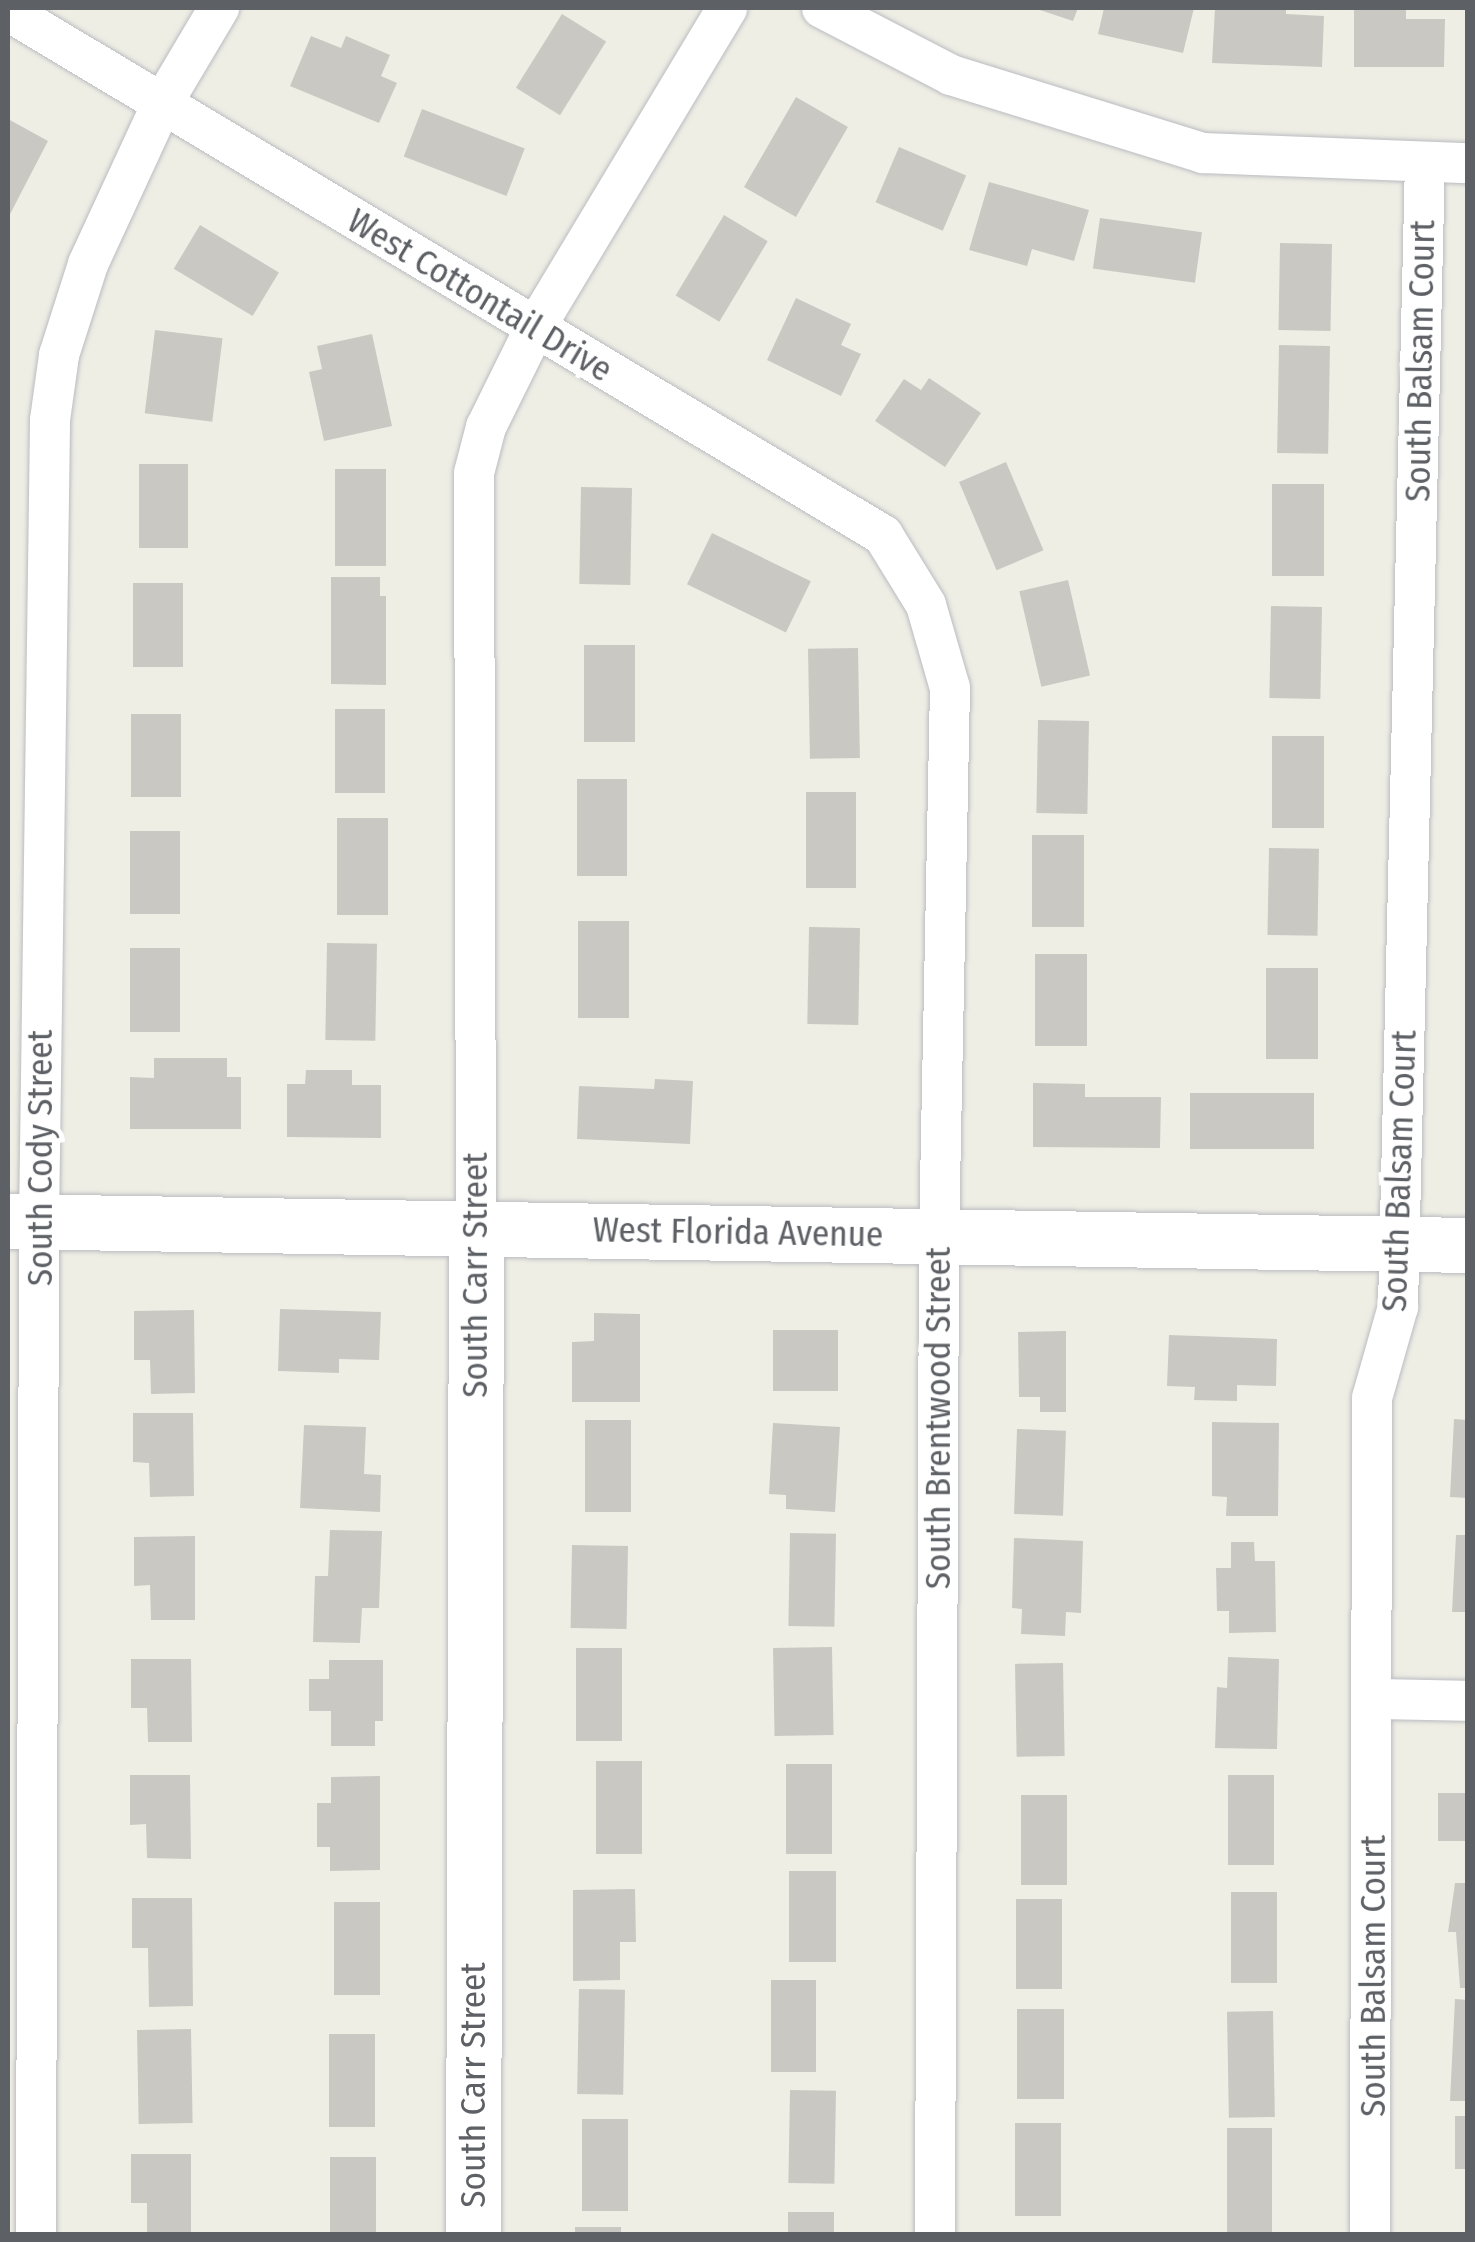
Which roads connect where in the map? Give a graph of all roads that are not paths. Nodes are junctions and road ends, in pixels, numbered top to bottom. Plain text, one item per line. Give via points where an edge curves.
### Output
1 (219, 8) edge
2 (727, 8) edge
3 (822, 8) edge
4 (8, 11) edge
5 (162, 104) junction
6 (1425, 163) junction
7 (1468, 163) edge
8 (535, 328) junction
9 (926, 605) joint
10 (23, 1221) edge
11 (476, 1227) junction
12 (939, 1236) junction
13 (1399, 1244) junction
14 (1468, 1245) edge
15 (1375, 1699) junction
16 (1468, 1701) edge
17 (36, 2234) edge
18 (473, 2234) edge
19 (935, 2234) edge
20 (1370, 2234) edge

1 - 5 street, South Cody Street
2 - 8 street, South Carr Street
3 - 6 street via 951,75 1203,153
4 - 5 street, West Cottontail Drive
5 - 8 street, West Cottontail Drive
5 - 10 street, South Cody Street via 73,302 53,386
6 - 7 street
6 - 13 street, South Balsam Court
8 - 9 street, West Cottontail Drive via 882,535
8 - 11 street, South Carr Street via 486,426 474,473
9 - 12 street, South Brentwood Street via 950,688
10 - 11 street, West Florida Avenue
10 - 17 street, South Cody Street
11 - 12 street, West Florida Avenue
11 - 18 street, South Carr Street
12 - 13 street, West Florida Avenue
12 - 19 street, South Brentwood Street
13 - 14 street, West Florida Avenue
13 - 15 street, South Balsam Court via 1398,1307 1372,1398
15 - 16 street
15 - 20 street, South Balsam Court

